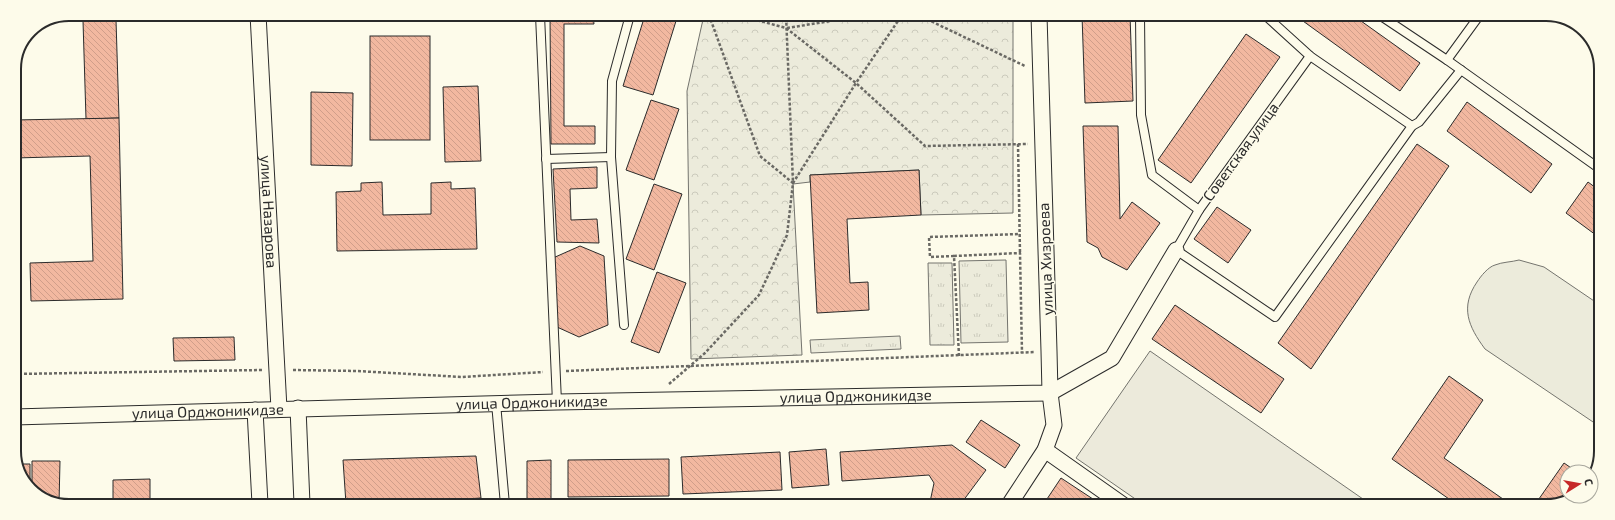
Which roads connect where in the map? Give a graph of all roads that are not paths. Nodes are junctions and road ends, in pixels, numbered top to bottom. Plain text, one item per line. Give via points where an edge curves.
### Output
1 (258, 21) edge
2 (540, 21) edge
3 (628, 21) edge
4 (1039, 21) edge
5 (1140, 21) edge
6 (1272, 21) edge
7 (1388, 21) edge
8 (1475, 21) edge
9 (1310, 56) junction
10 (1447, 60) junction
11 (1461, 70) junction
12 (1412, 126) junction
13 (611, 157) junction
14 (546, 159) junction
15 (1594, 165) edge
16 (1199, 210) junction
17 (1176, 250) junction
18 (624, 325) dead end
19 (1050, 393) junction
20 (557, 402) junction
21 (496, 403) junction
22 (298, 408) junction
23 (279, 409) junction
24 (255, 410) junction
25 (21, 417) edge
26 (1045, 450) junction
27 (260, 499) edge
28 (302, 499) edge
29 (504, 499) edge
30 (1013, 499) edge
31 (1114, 499) edge

1 - 23 street, улица Назарова
2 - 14 lane
3 - 13 lane via 612,81
4 - 19 street, улица Хизроева
5 - 16 lane, Советская улица via 1141,115 1152,175
6 - 9 lane
7 - 10 lane
8 - 10 lane
9 - 12 lane
9 - 16 lane, Советская улица
10 - 11 lane
11 - 12 lane via 1419,122
11 - 15 lane
12 - 17 lane via 1275,317
13 - 14 lane
13 - 18 lane
14 - 20 lane
16 - 17 lane
17 - 19 street via 1112,358
19 - 20 street, улица Орджоникидзе
19 - 26 street, улица Хизроева via 1054,425
20 - 21 street, улица Орджоникидзе
21 - 22 street, улица Орджоникидзе
21 - 29 lane
22 - 23 street, улица Орджоникидзе
22 - 28 street
23 - 24 street, улица Орджоникидзе
24 - 25 street, улица Орджоникидзе
24 - 27 street
26 - 30 street, улица Хизроева
26 - 31 street

